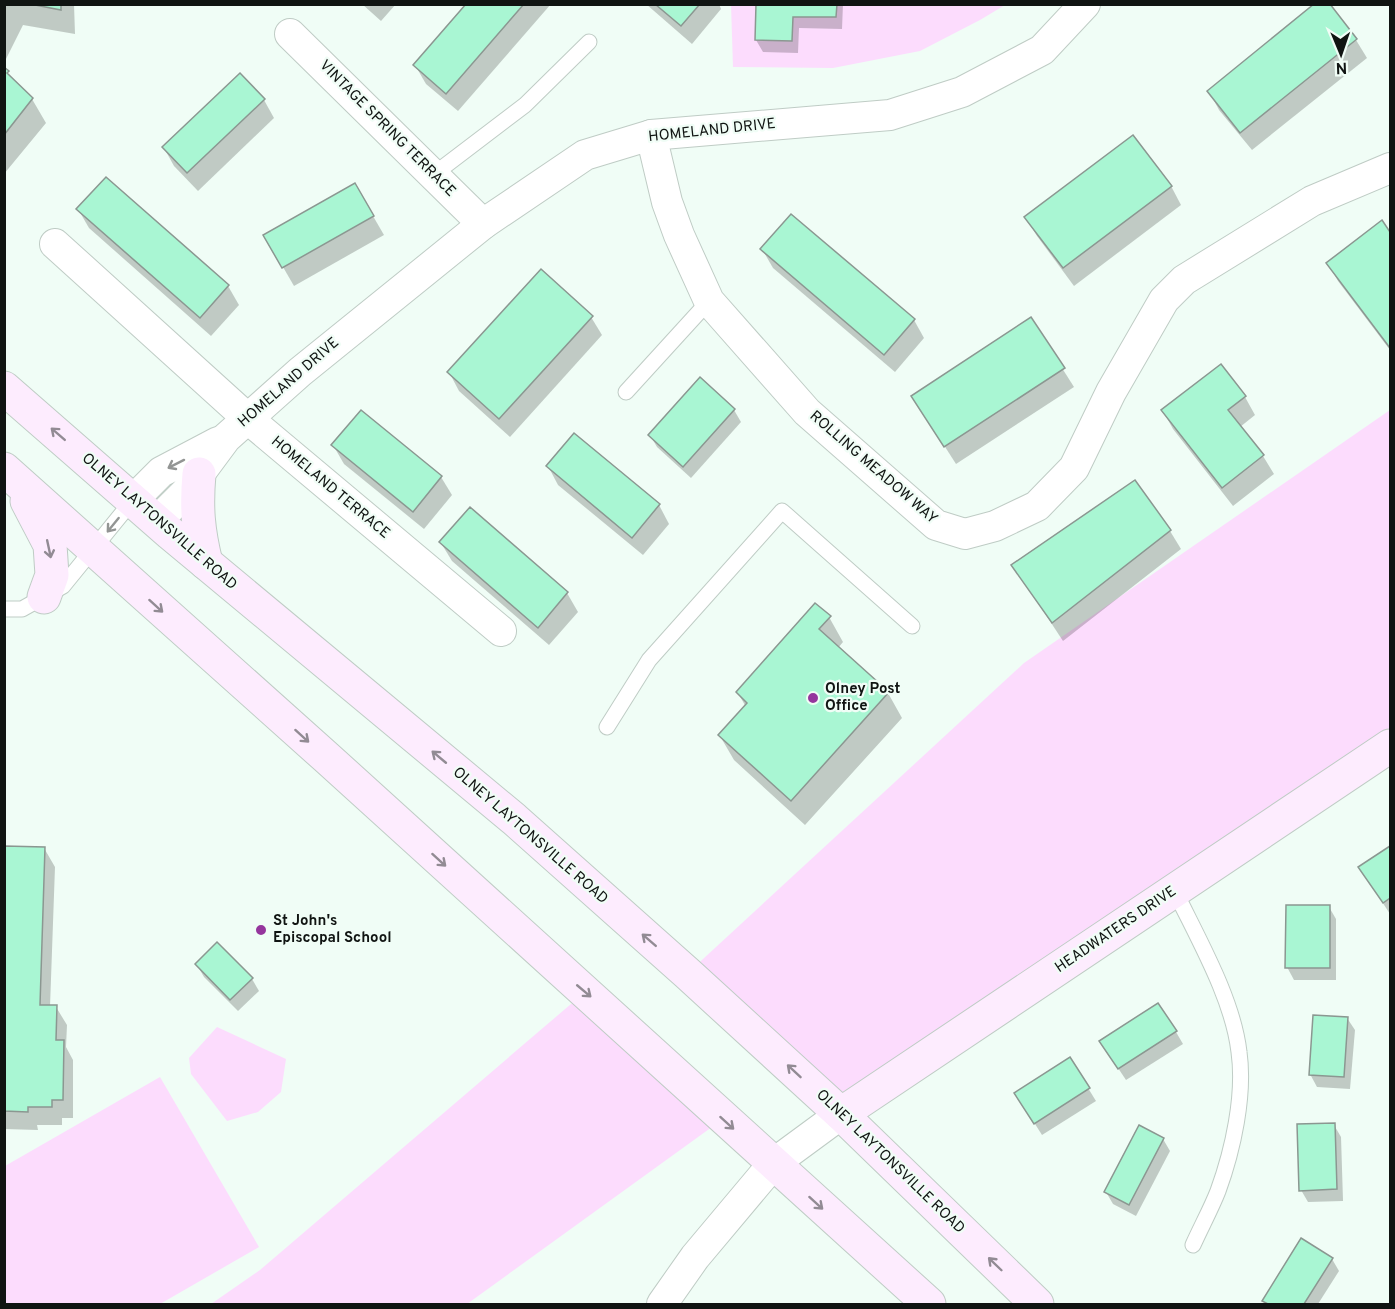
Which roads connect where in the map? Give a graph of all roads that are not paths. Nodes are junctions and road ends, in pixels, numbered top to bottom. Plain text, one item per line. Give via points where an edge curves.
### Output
1 (1085, 4) edge
2 (291, 34) dead end
3 (589, 42) dead end
4 (651, 135) junction
5 (1390, 168) edge
6 (433, 175) junction
7 (483, 224) junction
8 (55, 244) dead end
9 (710, 301) junction
10 (4, 388) edge
11 (626, 392) dead end
12 (237, 428) junction
13 (9, 474) edge
14 (199, 474) junction
15 (145, 511) junction
16 (93, 550) junction
17 (206, 563) junction
18 (44, 597) junction
19 (4, 609) edge
20 (912, 626) dead end
21 (501, 631) dead end
22 (607, 727) dead end
23 (1390, 746) edge
24 (1175, 891) junction
25 (841, 1114) junction
26 (773, 1164) junction
27 (1193, 1245) dead end
28 (662, 1305) edge
29 (929, 1305) edge
30 (1037, 1305) edge

1 - 4 street, HOMELAND DRIVE via 1042,50 962,92 890,115
2 - 6 street, VINTAGE SPRING TERRACE
3 - 6 lane via 525,105
4 - 7 street, HOMELAND DRIVE via 585,155
4 - 9 street, ROLLING MEADOW WAY via 667,202
5 - 9 street, ROLLING MEADOW WAY via 1312,201 1185,280 1164,300 1111,392 1074,468 1037,506 994,526 965,534 936,525 807,411
6 - 7 street, VINTAGE SPRING TERRACE
7 - 12 street, HOMELAND DRIVE
8 - 12 street, HOMELAND TERRACE
9 - 11 lane
15 -> 10 main road, OLNEY LAYTONSVILLE ROAD
12 - 14 street, HOMELAND DRIVE
12 -> 15 street, HOMELAND DRIVE via 161,472
12 - 21 street, HOMELAND TERRACE
13 - 16 main road
13 -> 18 main road via 50,545 52,575
14 - 15 street, HOMELAND DRIVE via 186,492
14 - 17 main road via 198,530
15 -> 16 lane
15 - 17 main road, OLNEY LAYTONSVILLE ROAD
16 - 18 lane via 63,586
16 -> 26 main road
25 -> 17 main road, OLNEY LAYTONSVILLE ROAD via 514,819
18 - 19 lane via 22,609
20 - 22 lane via 782,511 649,660
23 - 24 main road, HEADWATERS DRIVE
24 - 25 main road, HEADWATERS DRIVE
24 - 27 lane via 1216,978 1240,1052 1241,1091 1232,1138 1218,1191
25 - 26 street
30 -> 25 main road, OLNEY LAYTONSVILLE ROAD
26 - 28 street via 695,1257
26 -> 29 main road

